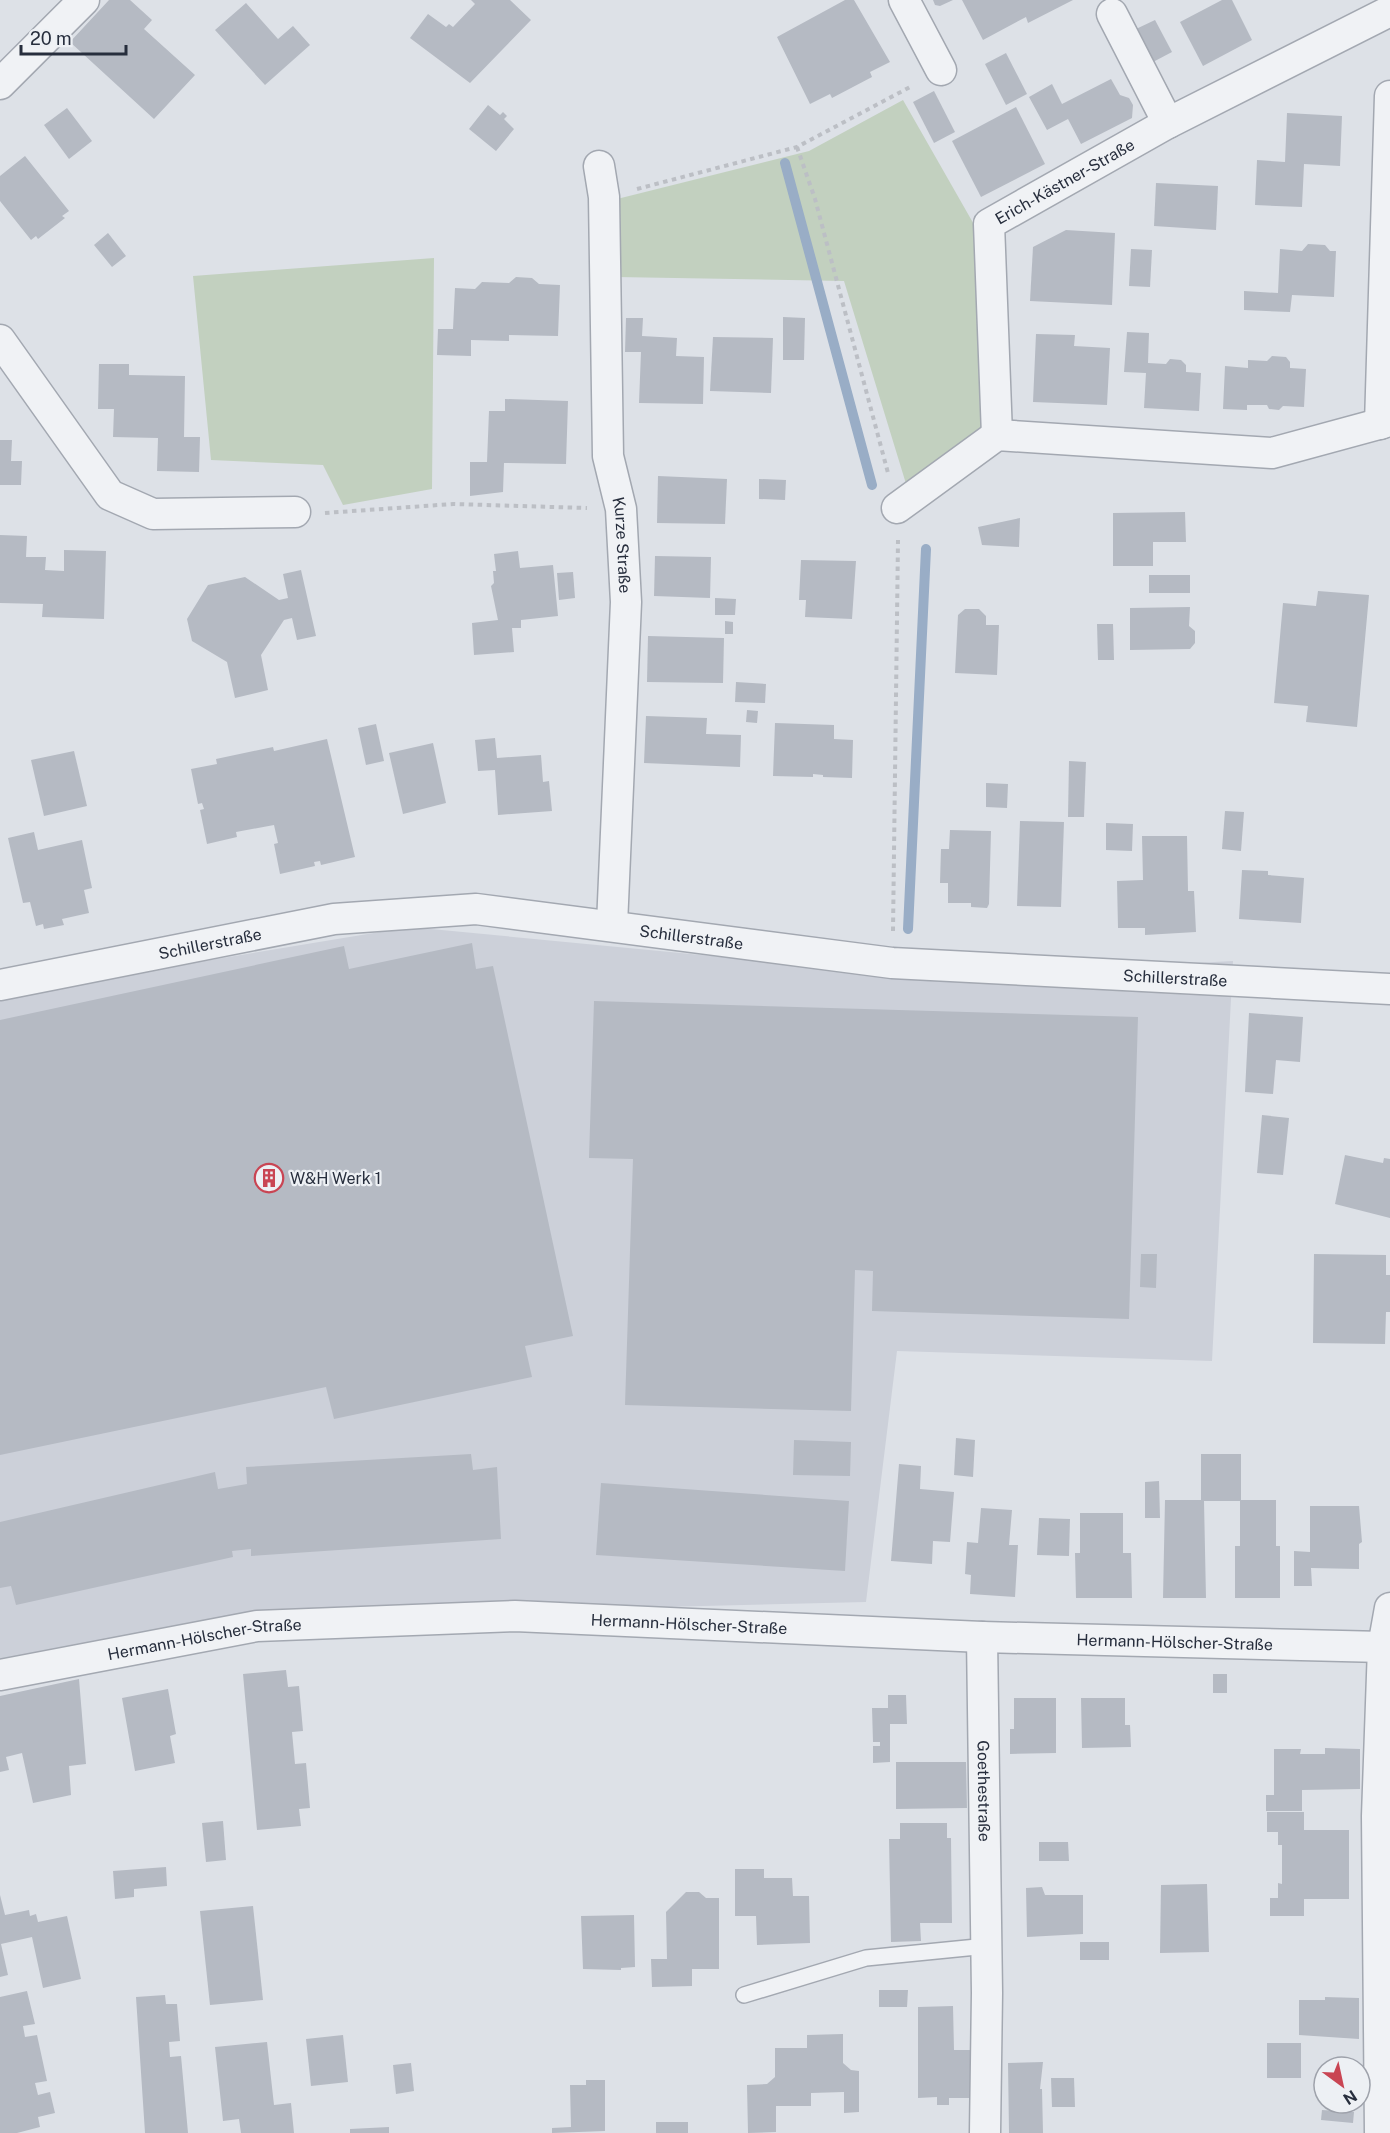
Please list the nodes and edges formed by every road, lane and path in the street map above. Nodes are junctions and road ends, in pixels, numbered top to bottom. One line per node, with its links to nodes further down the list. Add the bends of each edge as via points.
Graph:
1 (84, 0): 8 (street)
2 (904, 0): 7 (street)
3 (1386, 0): 4 (street)
4 (1390, 6)
5 (1390, 11): 10 (street, Erich-Kästner-Straße)
6 (1112, 14): 10 (street)
7 (941, 70): 11 (path)
8 (0, 84)
9 (1390, 96): 15 (street)
10 (1168, 123): 16 (street, Erich-Kästner-Straße, via 989,224)
11 (797, 147): 13 (path); 17 (path, via 828,244)
12 (599, 166): 13 (street, Kurze Straße)
13 (604, 197): 18 (street, Kurze Straße, via 608,456)
14 (0, 340): 19 (street, via 110,495 153,514)
15 (1385, 422): 16 (street, via 1272,453)
16 (997, 435): 17 (street)
17 (897, 508): 21 (path, via 900,574)
18 (621, 509): 19 (path, via 453,504 343,514); 20 (street, Kurze Straße, via 626,602)
19 (295, 512)
20 (612, 925): 21 (street, Schillerstraße); 22 (street, Schillerstraße, via 476,909 345,918)
21 (892, 963): 23 (street, Schillerstraße)
22 (0, 985)
23 (1390, 989)
24 (1390, 1608): 26 (street)
25 (982, 1636): 26 (street, Hermann-Hölscher-Straße); 27 (street, Hermann-Hölscher-Straße, via 516,1616 456,1623 257,1626); 29 (street, Goethestraße)
26 (1383, 1647): 28 (street)
27 (0, 1675)
28 (1384, 1816): 31 (street)
29 (987, 1946): 30 (lane, via 866,1958); 32 (street, Goethestraße)
30 (744, 1995)
31 (1383, 2122)
32 (985, 2133)

